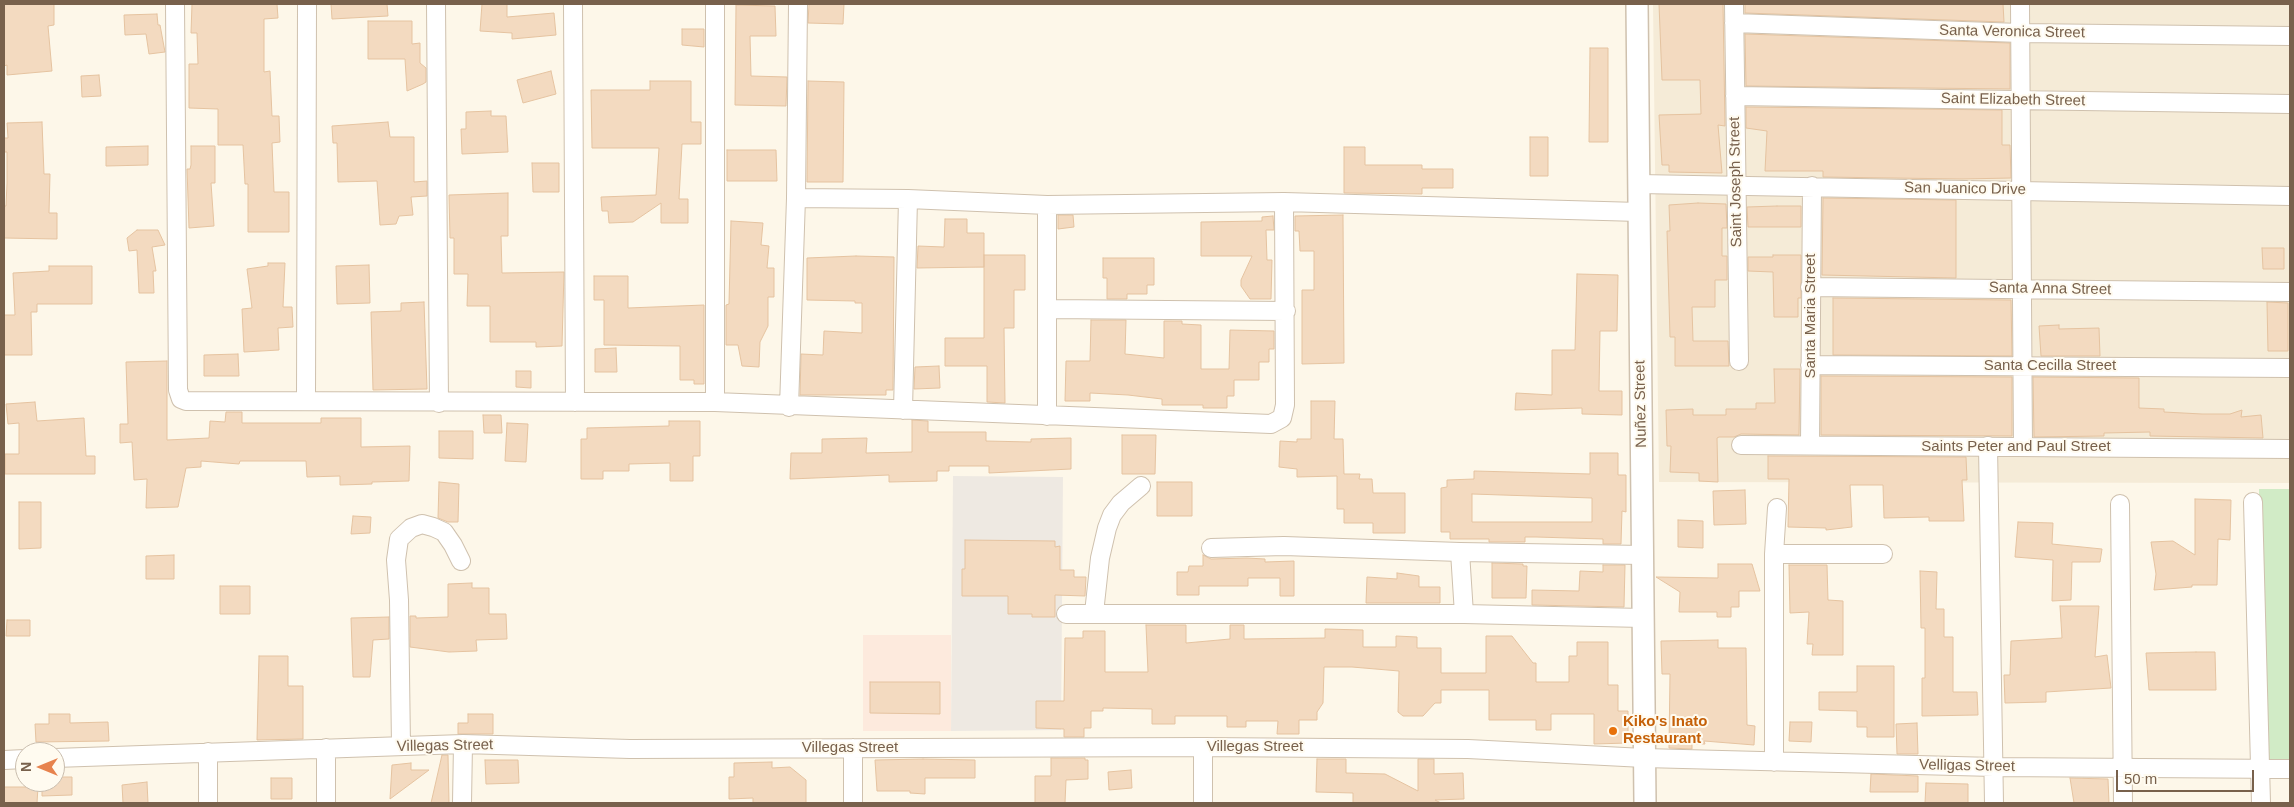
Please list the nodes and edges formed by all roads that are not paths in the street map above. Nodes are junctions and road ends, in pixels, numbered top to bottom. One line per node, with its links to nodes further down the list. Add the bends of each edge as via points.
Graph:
1 (175, 4): 35 (street, via 178,390 181,399 191,402)
2 (307, 4): 35 (street)
3 (436, 4): 38 (street)
4 (573, 4): 36 (street)
5 (715, 4): 37 (street)
6 (798, 4): 21 (street)
7 (1637, 4): 16 (street, Nuñez Street)
8 (1734, 4): 10 (street, Saint Joseph Street)
9 (2020, 4): 11 (street)
10 (1734, 23): 11 (street, Santa Veronica Street); 13 (street, Saint Joseph Street)
11 (2020, 33): 12 (street, Santa Veronica Street); 14 (street)
12 (2290, 36)
13 (1735, 96): 14 (street, Saint Elizabeth Street); 17 (street, Saint Joseph Street)
14 (2021, 100): 15 (street, Saint Elizabeth Street); 19 (street)
15 (2290, 104)
16 (1639, 184): 17 (street, San Juanico Drive); 25 (street, Nuñez Street)
17 (1736, 185): 18 (street, San Juanico Drive); 31 (street, Saint Joseph Street)
18 (1812, 186): 19 (street, San Juanico Drive); 26 (street, Santa Maria Street)
19 (2021, 191): 20 (street, San Juanico Drive); 27 (street)
20 (2290, 196)
21 (796, 198): 22 (street); 39 (street)
22 (908, 199): 24 (street); 40 (street)
23 (1284, 202): 24 (street); 25 (street); 30 (street)
24 (1047, 205): 29 (street)
25 (1639, 212): 55 (street, Nuñez Street)
26 (1810, 287): 27 (street, Santa Anna Street); 32 (street, Santa Maria Street)
27 (2022, 289): 28 (street, Santa Anna Street); 33 (street)
28 (2290, 292)
29 (1048, 309): 30 (street); 41 (street)
30 (1286, 311): 41 (street, via 1285,413 1278,422)
31 (1739, 361)
32 (1810, 365): 33 (street, Santa Cecilla Street); 43 (street, Santa Maria Street)
33 (2022, 366): 34 (street, Santa Cecilla Street); 45 (street)
34 (2290, 368)
35 (306, 400): 38 (street)
36 (575, 402): 37 (street); 38 (street)
37 (715, 402): 39 (street)
38 (439, 403)
39 (789, 407): 40 (street)
40 (903, 410): 41 (street)
41 (1047, 416)
42 (1741, 445): 43 (street, Saints Peter and Paul Street)
43 (1810, 445): 44 (street, Saints Peter and Paul Street)
44 (1988, 446): 45 (street, Saints Peter and Paul Street); 70 (street)
45 (2023, 447): 46 (street, Saints Peter and Paul Street)
46 (2290, 449)
47 (1141, 486): 57 (street, via 1121,503 1107,528)
48 (2253, 502): 72 (street)
49 (2120, 504): 71 (street)
50 (1777, 508): 53 (street)
51 (1211, 548): 52 (street, via 1284,546)
52 (1460, 552): 55 (street); 59 (street)
53 (1774, 554): 54 (street); 69 (street)
54 (1883, 554)
55 (1642, 555): 60 (street, Nuñez Street)
56 (461, 561): 62 (street, via 444,532 433,527 422,524 399,539 396,560)
57 (1094, 613): 58 (street); 59 (street)
58 (1066, 614)
59 (1464, 614): 60 (street)
60 (1643, 618): 68 (street, Nuñez Street)
61 (463, 744): 62 (street, Villegas Street); 65 (street, Villegas Street, via 630,749); 76 (street)
62 (401, 746): 64 (street, Villegas Street)
63 (1203, 747): 65 (street, Villegas Street); 68 (street, Villegas Street, via 1468,750); 78 (street)
64 (326, 748): 66 (street, Villegas Street); 75 (street)
65 (853, 748): 77 (street)
66 (208, 752): 67 (street, Villegas Street); 74 (street)
67 (65, 758)
68 (1644, 758): 69 (street, Velligas Street); 79 (street, Nuñez Street)
69 (1774, 762): 70 (street, Velligas Street)
70 (1994, 767): 71 (street, Velligas Street); 80 (street)
71 (2123, 769): 72 (street, Velligas Street); 81 (street)
72 (2261, 769): 73 (street, Velligas Street); 82 (street)
73 (2290, 769)
74 (208, 803)
75 (326, 803)
76 (462, 803)
77 (853, 803)
78 (1202, 803)
79 (1645, 803)
80 (1994, 803)
81 (2123, 803)
82 (2261, 803)

